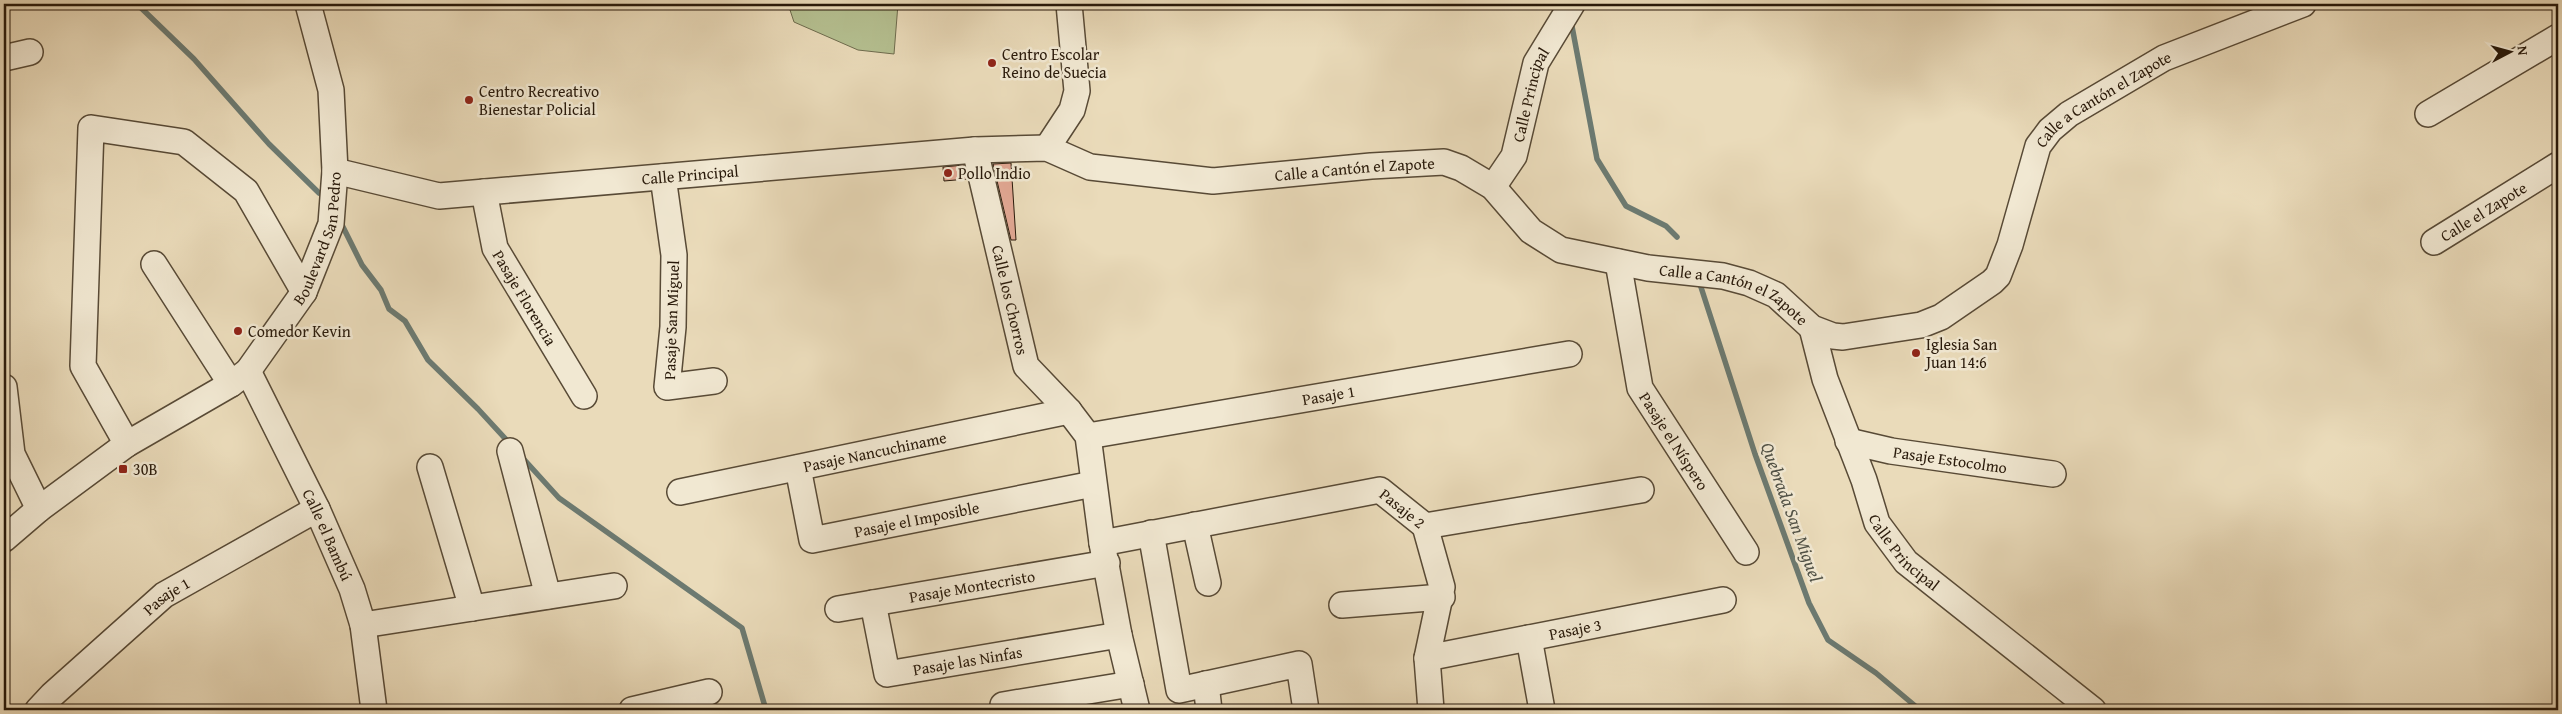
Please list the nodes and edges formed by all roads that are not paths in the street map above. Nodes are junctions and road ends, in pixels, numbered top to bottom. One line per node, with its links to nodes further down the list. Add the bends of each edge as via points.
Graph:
1 (308, 4): 12 (street, Boulevard San Pedro, via 330,90)
2 (1069, 4): 9 (street, via 1077,91 1072,110)
3 (1572, 4): 14 (street, Calle Principal, via 1536,63 1514,156)
4 (2303, 4): 20 (street, Calle a Cantón el Zapote, via 2164,58 2069,114 2050,130 2038,146 2010,245 1998,276 1988,287 1921,325 1843,337)
5 (2558, 37): 8 (street)
6 (30, 52): 7 (street)
7 (4, 58)
8 (2428, 114)
9 (1047, 148): 10 (street, Calle Principal); 14 (street, Calle a Cantón el Zapote, via 1090,167 1213,181 1444,162)
10 (975, 150): 13 (street, Calle Principal); 26 (street, Calle los Chorros, via 1026,366)
11 (2558, 165): 16 (street, Calle el Zapote)
12 (335, 171): 15 (street, Calle Principal, via 439,196); 19 (street, Boulevard San Pedro, via 331,224)
13 (663, 177): 15 (street, Calle Principal); 23 (street, Pasaje San Miguel, via 674,255 668,387)
14 (1493, 187): 17 (street, Calle a Cantón el Zapote, via 1531,232 1543,241 1562,250)
15 (484, 192): 25 (street, Pasaje Florencia, via 495,248)
16 (2434, 242)
17 (1618, 262): 20 (street, Calle a Cantón el Zapote, via 1722,276 1749,283 1776,295); 43 (street, Pasaje el Níspero, via 1640,388)
18 (154, 264): 22 (street, Calle el Bambú)
19 (304, 292): 22 (street, Boulevard San Pedro); 29 (street, via 246,191 184,142 91,128 83,366)
20 (1812, 328): 28 (street, Calle Principal, via 1825,378)
21 (1569, 354): 27 (street, Pasaje 1)
22 (239, 378): 29 (street, Boulevard San Pedro); 38 (street, Calle el Bambú)
23 (714, 381)
24 (4, 387): 37 (street, via 12,454)
25 (584, 396)
26 (1068, 411): 27 (street, Calle los Chorros); 32 (street, Pasaje Nancuchiname)
27 (1088, 436): 34 (street)
28 (1848, 441): 33 (street, Pasaje Estocolmo, via 1891,451); 70 (street, Calle Principal, via 1877,523 1906,562)
29 (127, 444): 37 (street, Boulevard San Pedro)
30 (510, 451): 47 (street)
31 (430, 467): 52 (street)
32 (798, 468): 34 (street, Pasaje el Imposible, via 812,540); 36 (street, Pasaje Nancuchiname)
33 (2053, 474)
34 (1093, 484): 44 (street)
35 (1641, 490): 40 (street, Pasaje 2)
36 (680, 492)
37 (39, 509): 42 (street, Boulevard San Pedro)
38 (317, 509): 54 (street, Calle el Bambú, via 352,589); 61 (street, Pasaje 1, via 164,595)
39 (1194, 525): 40 (street, Pasaje 2, via 1380,490); 41 (street, Pasaje 2); 45 (street)
40 (1424, 526): 48 (street)
41 (1151, 533): 44 (street, Pasaje 2); 59 (street, via 1179,690)
42 (4, 539)
43 (1746, 552)
44 (1104, 553): 50 (street, Pasaje Montecristo); 55 (street)
45 (1208, 583)
46 (614, 586): 47 (street)
47 (548, 596): 52 (street)
48 (1442, 597): 51 (street); 57 (street)
49 (1723, 600): 56 (street, Pasaje 3)
50 (873, 603): 53 (street, Pasaje Montecristo); 55 (street, Pasaje las Ninfas, via 887,674)
51 (1342, 605)
52 (472, 608): 54 (street)
53 (838, 609)
54 (363, 625): 62 (street, Calle el Bambú)
55 (1119, 635): 58 (street)
56 (1530, 638): 57 (street, Pasaje 3); 69 (street)
57 (1427, 658): 68 (street)
58 (1130, 684): 64 (street, via 1003,705); 65 (street)
59 (1206, 684): 66 (street); 67 (street, via 1299,664)
60 (709, 692): 63 (street)
61 (38, 710)
62 (374, 710)
63 (632, 710)
64 (1005, 710)
65 (1136, 710)
66 (1209, 710)
67 (1306, 710)
68 (1431, 710)
69 (1542, 710)
70 (2093, 710)

